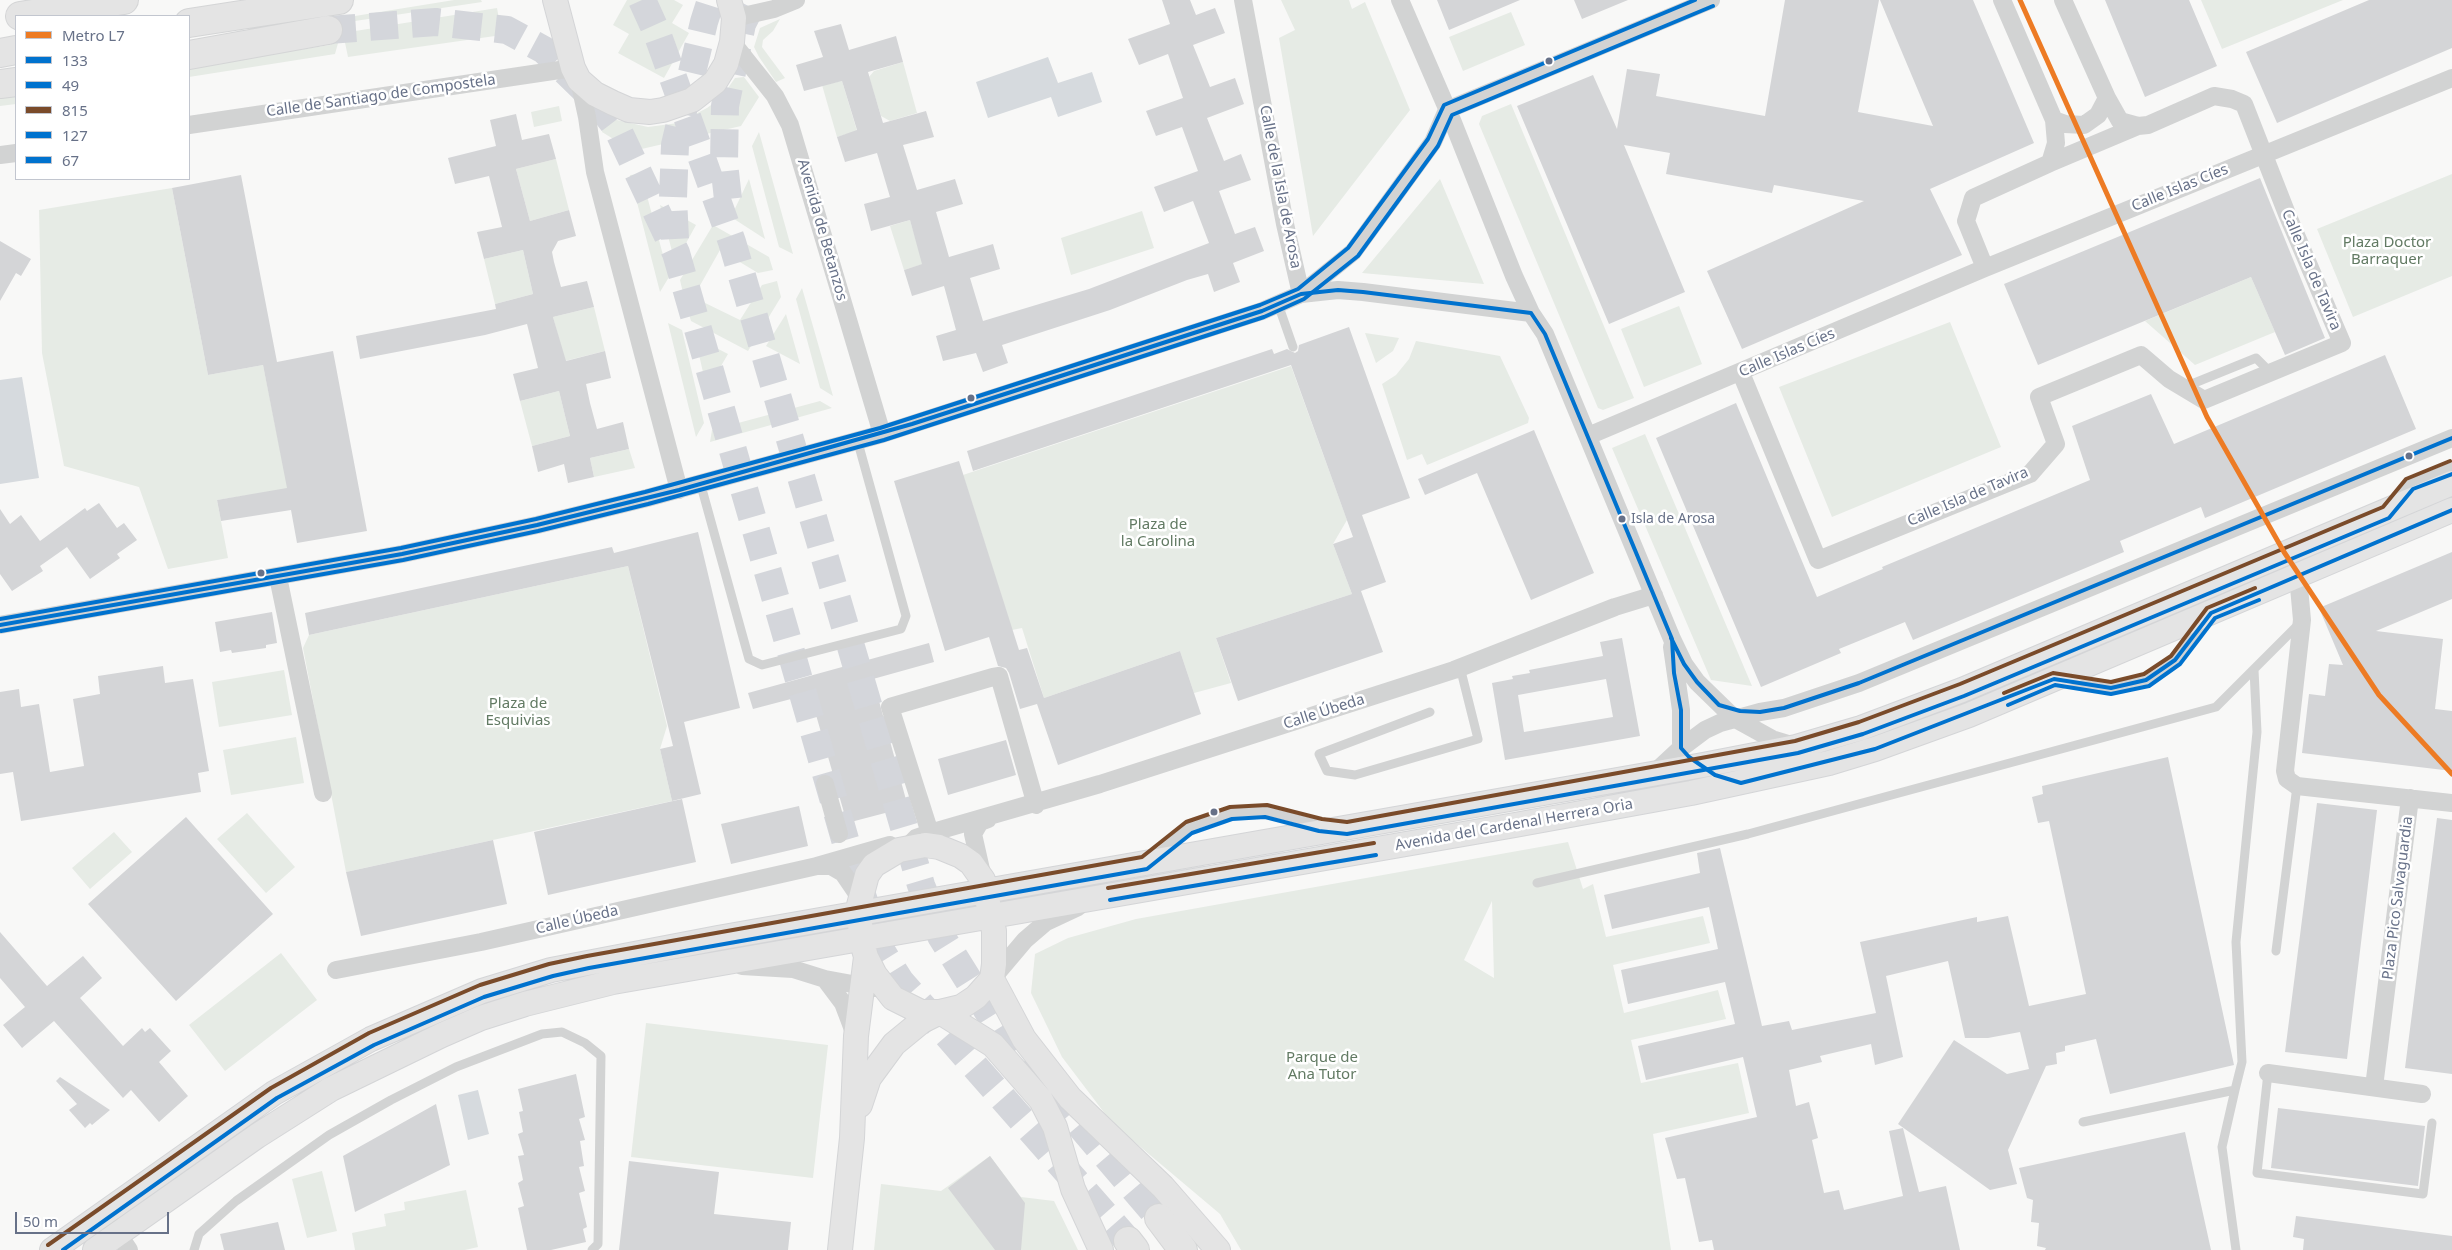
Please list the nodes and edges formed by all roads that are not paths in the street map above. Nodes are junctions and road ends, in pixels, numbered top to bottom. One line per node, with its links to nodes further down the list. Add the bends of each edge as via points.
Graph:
1 (124, 0): 11 (highway)
2 (339, 0): 14 (highway)
3 (555, 0): 20 (main road)
4 (796, 0): 10 (street, via 774,10)
5 (1243, 0): 34 (street, Calle de la Isla de Arosa)
6 (1400, 0): 25 (street)
7 (1711, 0): 25 (street)
8 (2002, 0): 26 (street)
9 (2063, 0): 24 (street)
10 (732, 9): 16 (main road)
11 (26, 15)
12 (15, 17): 13 (highway)
13 (0, 19)
14 (190, 24)
15 (328, 30): 19 (highway)
16 (732, 42): 20 (main road, via 726,64 715,82 692,100 663,110 629,110 595,94); 39 (street, Avenida de Betanzos, via 775,96 790,125)
17 (15, 50): 18 (highway)
18 (0, 53)
19 (190, 55)
20 (576, 74): 27 (street, Calle de Santiago de Compostela); 46 (street, via 588,117 594,172)
21 (2452, 78): 30 (street, Calle Islas Cíes)
22 (15, 82): 23 (highway)
23 (0, 84)
24 (2107, 98): 26 (street, via 2098,115 2084,125); 28 (street, via 2120,121)
25 (1447, 110): 34 (street, via 1433,142 1353,252); 36 (street)
26 (2054, 120): 32 (street, via 2056,142)
27 (190, 125)
28 (2138, 126): 30 (street, via 2148,125 2214,96 2232,99 2244,104); 32 (street)
29 (15, 153): 31 (street)
30 (2264, 154): 33 (street, Calle Islas Cíes); 38 (street, Calle Isla de Tavira, via 2342,343 2204,400 2182,388 2141,355 2039,397 2056,444 2030,474 1818,560)
31 (0, 155)
32 (2050, 163): 33 (street, via 1972,198 1966,221)
33 (1985, 268): 38 (street, Calle Islas Cíes)
34 (1301, 294): 35 (street); 36 (street, via 1338,290 1363,292)
35 (1278, 304): 37 (lane); 39 (street)
36 (1531, 313): 40 (street, via 1544,334)
37 (1293, 347)
38 (1741, 372): 40 (street, Calle Islas Cíes)
39 (882, 434): 42 (street)
40 (1588, 436): 51 (street)
41 (2452, 438): 61 (street, via 1859,682 1793,705)
42 (857, 440): 44 (street); 44 (lane, via 906,616 901,628 762,666 749,659)
43 (2452, 467): 48 (lane, via 2409,484)
44 (700, 482): 46 (street)
45 (2452, 483): 48 (main road, Avenida del Cardenal Herrera Oria)
46 (679, 490): 50 (street, via 528,527)
47 (2452, 510): 49 (main road, Avenida del Cardenal Herrera Oria)
48 (2387, 512): 63 (main road, Avenida del Cardenal Herrera Oria, via 1962,690 1861,728)
49 (2298, 576): 52 (main road, Avenida del Cardenal Herrera Oria); 53 (street)
50 (278, 577): 54 (street); 70 (street)
51 (1654, 595): 55 (street); 56 (street, Calle Úbeda)
52 (2211, 613): 58 (main road, Avenida del Cardenal Herrera Oria); 58 (lane, via 2175,660 2146,680 2111,688)
53 (2302, 620): 57 (lane); 69 (street, via 2284,771 2287,779)
54 (0, 625)
55 (1672, 640): 59 (street, via 1697,682); 64 (street, via 1681,710)
56 (1460, 667): 60 (lane, via 1478,739 1355,775 1327,770 1319,754); 72 (street, Calle Úbeda)
57 (2254, 670): 81 (lane, via 2216,707 1748,834); 97 (lane, via 2257,732 2236,942 2242,1062)
58 (2054, 679): 67 (main road, Avenida del Cardenal Herrera Oria, via 1876,750)
59 (1718, 705): 61 (street); 62 (street)
60 (1430, 712)
61 (1760, 712): 62 (street)
62 (1734, 718): 63 (street, via 1772,739); 64 (street, via 1705,730)
63 (1796, 747): 65 (main road, Avenida del Cardenal Herrera Oria)
64 (1681, 748): 65 (street); 66 (street)
65 (1703, 765): 66 (main road, Avenida del Cardenal Herrera Oria); 67 (street, via 1715,775)
66 (1653, 774): 75 (main road, Avenida del Cardenal Herrera Oria)
67 (1741, 783): 83 (main road, Avenida del Cardenal Herrera Oria)
68 (825, 784): 77 (street)
69 (2297, 786): 71 (street, Plaza Pico Salvaguardia); 87 (lane)
70 (323, 792)
71 (2410, 798): 73 (street); 96 (street, Plaza Pico Salvaguardia)
72 (1036, 804): 74 (street, Calle Úbeda); 76 (street, via 998,676 994,677 890,708)
73 (2452, 804)
74 (990, 817): 76 (street, Calle Úbeda); 82 (street, Calle Úbeda, via 980,822 973,834)
75 (1347, 828): 79 (main road, Avenida del Cardenal Herrera Oria); 79 (lane, Avenida del Cardenal Herrera Oria, via 1266,811 1231,813 1189,828)
76 (930, 833): 78 (street, Calle Úbeda, via 916,838)
77 (839, 834)
78 (903, 849): 80 (street, Calle Úbeda, via 890,845); 82 (main road, via 939,846 971,863); 84 (main road, via 874,866 867,875)
79 (1145, 863): 82 (main road, Avenida del Cardenal Herrera Oria)
80 (817, 866): 84 (street, Calle Úbeda, via 831,866 843,873); 89 (street, Calle Úbeda, via 481,942)
81 (1537, 883)
82 (985, 886): 84 (main road, Avenida del Cardenal Herrera Oria); 85 (main road)
83 (1108, 894): 85 (main road, Avenida del Cardenal Herrera Oria); 91 (street, Avenida del Cardenal Herrera Oria, via 1046,922 1025,940)
84 (859, 906): 86 (main road); 102 (main road, Avenida del Cardenal Herrera Oria, via 551,970 482,990 403,1024 310,1072 239,1116)
85 (991, 915): 86 (main road, Avenida del Cardenal Herrera Oria); 91 (main road, via 995,948)
86 (863, 948): 88 (main road, Avenida del Cardenal Herrera Oria); 92 (main road)
87 (2276, 951)
88 (689, 969): 90 (street, Avenida del Cardenal Herrera Oria, via 746,966 793,969); 104 (main road, Avenida del Cardenal Herrera Oria, via 613,982 525,1004 442,1034 379,1064 294,1111)
89 (336, 970)
90 (825, 978): 92 (street, Avenida del Cardenal Herrera Oria); 94 (street, via 844,1003)
91 (992, 979): 93 (main road, Avenida del Cardenal Herrera Oria, via 976,998 961,1007); 112 (main road, via 1024,1039 1070,1098 1163,1187)
92 (873, 988): 93 (main road, Avenida del Cardenal Herrera Oria, via 921,1012); 94 (main road)
93 (940, 1012): 101 (main road, via 909,1031 879,1061 861,1100); 110 (main road, via 993,1045 1041,1100 1054,1127 1073,1189)
94 (856, 1036): 101 (main road)
95 (2268, 1073): 96 (street); 100 (lane, via 2257,1173 2423,1194)
96 (2374, 1088): 98 (street)
97 (2235, 1090): 99 (lane); 113 (lane, via 2222,1147)
98 (2422, 1094)
99 (2083, 1122)
100 (2432, 1123)
101 (852, 1138): 109 (main road)
102 (104, 1213): 104 (street); 105 (main road, Avenida del Cardenal Herrera Oria)
103 (1159, 1218): 111 (highway)
104 (124, 1242): 106 (main road, Avenida del Cardenal Herrera Oria)
105 (52, 1250)
106 (95, 1250)
107 (194, 1250): 108 (lane, via 199,1234 236,1201 329,1135 456,1067 542,1034 562,1032 585,1043 601,1056 598,1244)
108 (592, 1250)
109 (840, 1250)
110 (1101, 1250)
111 (1183, 1250)
112 (1218, 1250)
113 (2236, 1250)

